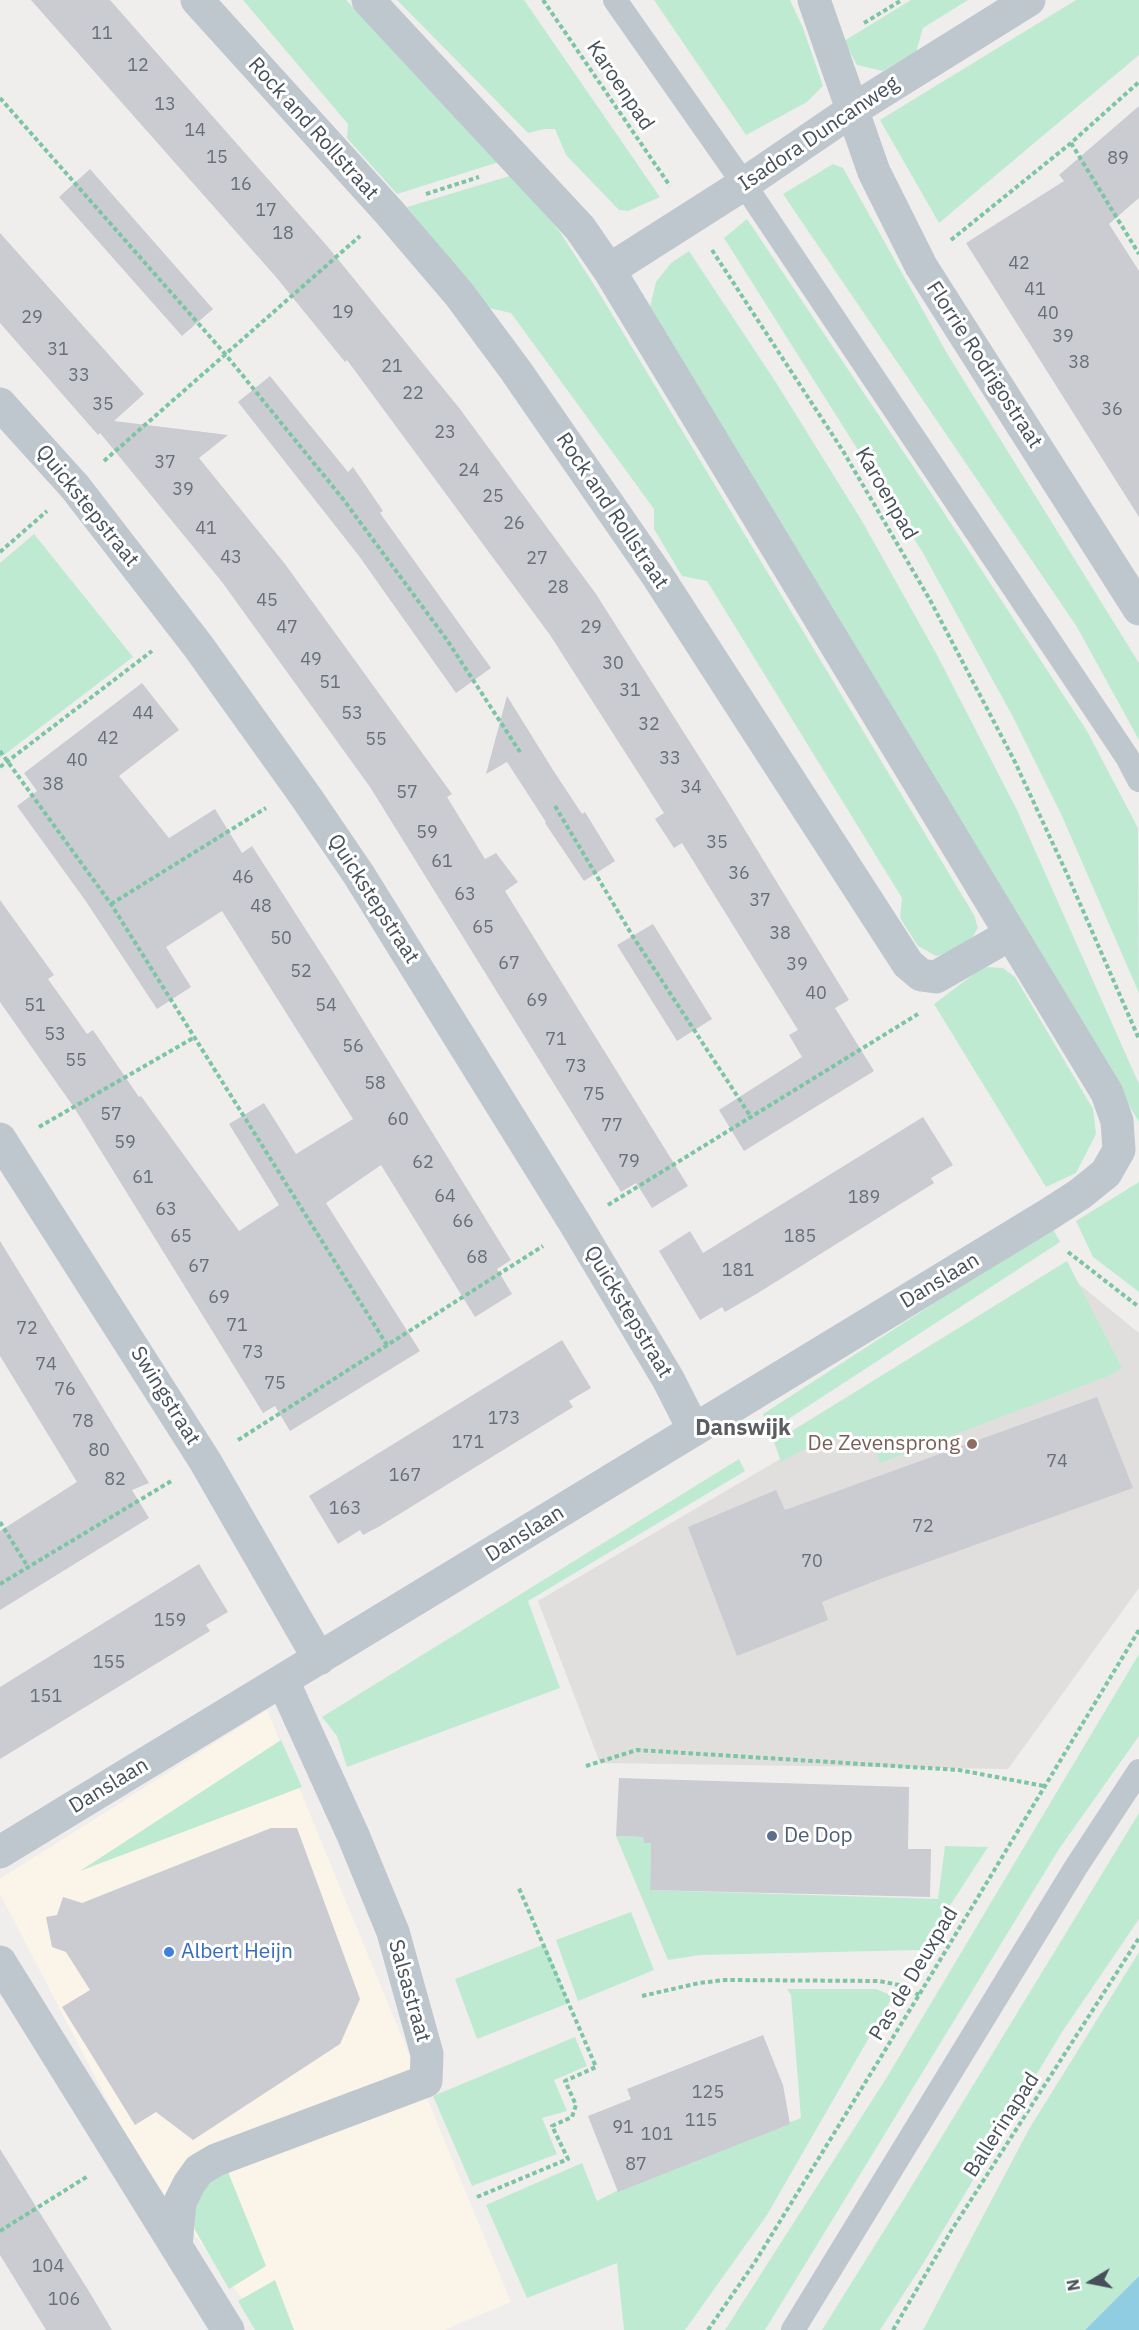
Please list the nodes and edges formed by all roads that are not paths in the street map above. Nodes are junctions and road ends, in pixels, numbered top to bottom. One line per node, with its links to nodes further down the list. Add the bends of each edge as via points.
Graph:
1 (197, 0): 12 (street, Rock and Rollstraat, via 389,212 459,294 516,371 657,575 908,964 921,975 936,977)
2 (368, 0): 8 (street, via 580,228)
3 (615, 0): 7 (lane)
4 (814, 0): 6 (street, Florrie Rodrigostraat)
5 (1029, 0): 6 (street, Isadora Duncanweg)
6 (854, 109): 7 (street, Isadora Duncanweg); 10 (street, Florrie Rodrigostraat, via 874,172 921,266)
7 (744, 184): 8 (street, Isadora Duncanweg); 11 (lane)
8 (609, 270): 12 (street)
9 (0, 404): 14 (street, Quickstepstraat, via 75,487 300,787 359,875 576,1225)
10 (1139, 609)
11 (1139, 780)
12 (1011, 934): 14 (street, Danslaan, via 1107,1093 1117,1121 1119,1150 1106,1173 1049,1214)
13 (2, 1143): 15 (street, Swingstraat, via 205,1461)
14 (694, 1430): 15 (street, Danslaan)
15 (320, 1659): 16 (street, Danslaan)
16 (283, 1681): 18 (street, Danslaan); 20 (street, Salsastraat, via 393,1932 427,2054 426,2080 216,2160)
17 (1139, 1771): 24 (lane, via 1076,1867)
18 (0, 1852)
19 (0, 1962): 21 (street)
20 (199, 2170): 21 (street, Salsastraat); 22 (street, via 180,2202)
21 (144, 2193): 22 (street)
22 (176, 2246): 23 (street)
23 (228, 2330)
24 (793, 2330)

